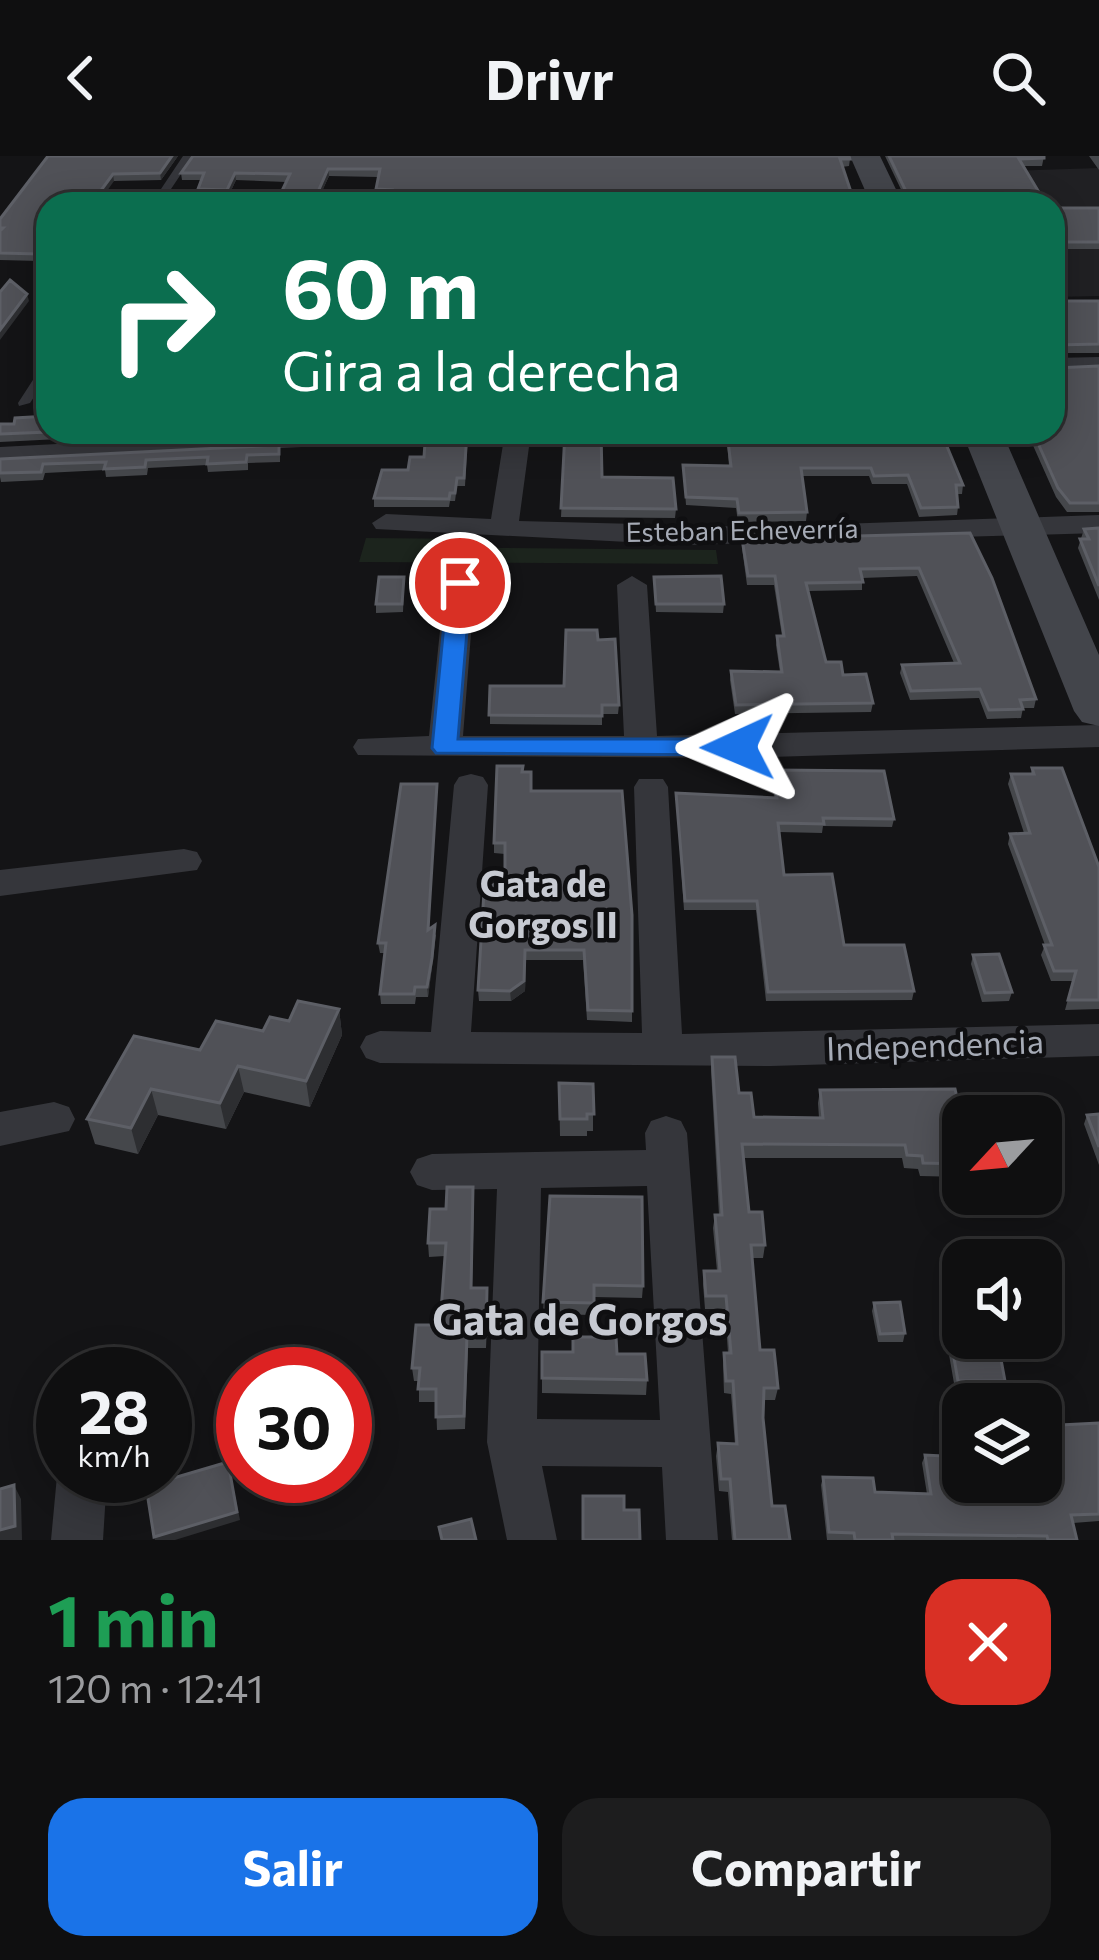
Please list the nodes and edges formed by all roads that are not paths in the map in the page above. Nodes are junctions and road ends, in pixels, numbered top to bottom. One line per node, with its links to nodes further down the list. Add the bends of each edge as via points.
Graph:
1 (188, 156): 3 (lane)
2 (866, 156): 4 (street)
3 (164, 192)
4 (882, 192)
5 (1099, 364): 6 (street)
6 (1065, 365)
7 (36, 384): 8 (lane)
8 (24, 403)
9 (199, 444): 12 (street)
10 (516, 444): 16 (street)
11 (987, 444): 15 (street)
12 (0, 454)
13 (386, 523): 16 (street, Esteban Echeverría)
14 (1099, 524): 15 (street, Esteban Echeverría)
15 (1018, 526): 16 (street, Esteban Echeverría, via 716,533); 19 (street)
16 (504, 527)
17 (460, 583): 22 (street)
18 (632, 585): 23 (street)
19 (1099, 711)
20 (1099, 736): 23 (street)
21 (370, 747): 22 (street)
22 (445, 748): 23 (street)
23 (641, 748)
24 (471, 785): 30 (street)
25 (650, 787): 31 (street)
26 (184, 861): 27 (street)
27 (0, 883)
28 (1099, 1040): 31 (street, Independencia)
29 (380, 1047): 30 (street, Independencia)
30 (450, 1048): 31 (street, Independencia)
31 (663, 1049)
32 (54, 1119): 33 (street)
33 (0, 1129)
34 (519, 1171): 35 (street); 36 (street); 37 (street, via 667,1150)
35 (432, 1172)
36 (512, 1442): 37 (street); 39 (street)
37 (685, 1444): 41 (street)
38 (79, 1503): 40 (street)
39 (532, 1538)
40 (76, 1540)
41 (692, 1540)

